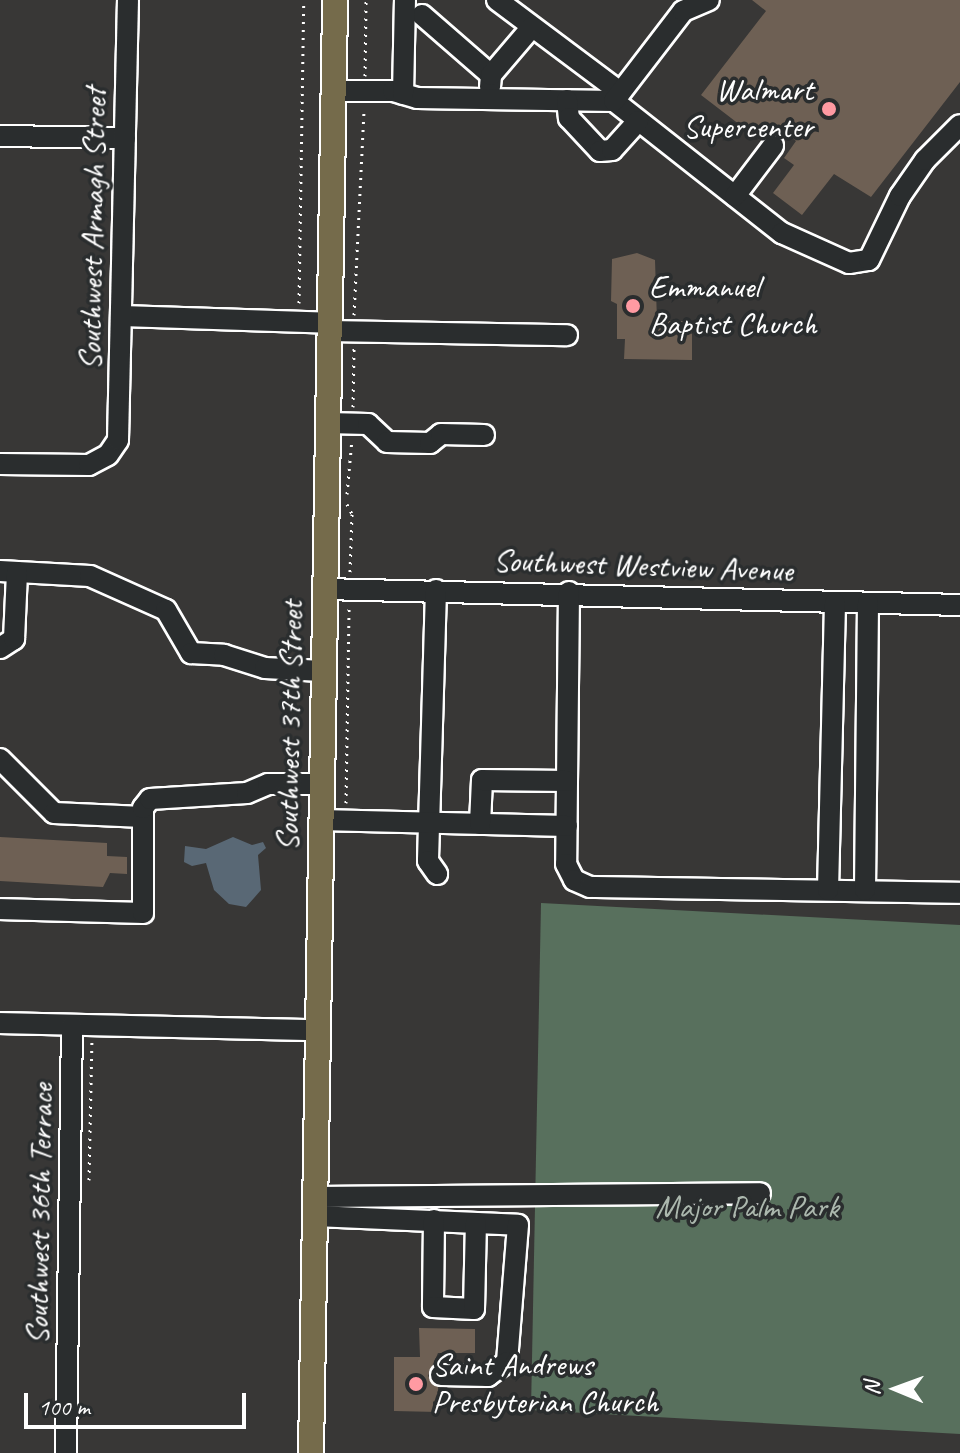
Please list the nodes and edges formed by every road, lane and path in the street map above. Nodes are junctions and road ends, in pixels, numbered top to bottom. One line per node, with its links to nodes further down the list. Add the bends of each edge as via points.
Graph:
1 (128, 0): 20 (street, Southwest Armagh Street)
2 (304, 0): 23 (path)
3 (335, 0): 11 (main road, Southwest 37th Street)
4 (366, 0): 12 (path)
5 (405, 0): 8 (street)
6 (497, 0): 9 (street)
7 (709, 0): 14 (street, via 683,11)
8 (419, 13): 10 (street); 13 (street)
9 (532, 27): 10 (street); 14 (street)
10 (491, 75): 15 (street)
11 (332, 91): 12 (street); 25 (main road, Southwest 37th Street)
12 (365, 91): 13 (street); 26 (path)
13 (403, 94): 15 (street)
14 (617, 96): 16 (street); 17 (street)
15 (489, 99): 16 (street)
16 (567, 100): 17 (street, via 569,118 600,151 612,150)
17 (638, 121): 22 (street)
18 (960, 125): 22 (street, via 925,160 900,196 869,260 849,263 782,233)
19 (0, 136): 20 (street)
20 (125, 138): 24 (street, Southwest Armagh Street)
21 (773, 146): 22 (street)
22 (735, 196)
23 (299, 303)
24 (122, 316): 25 (street); 31 (street, Southwest Armagh Street, via 120,433 108,455 89,465)
25 (329, 327): 26 (street); 28 (main road, Southwest 37th Street)
26 (354, 331): 27 (street); 29 (path)
27 (567, 335)
28 (327, 423): 29 (street); 33 (main road, Southwest 37th Street)
29 (353, 423): 30 (street, via 368,424 387,442 430,443 441,434); 34 (path, via 352,485 344,499 352,514)
30 (484, 435)
31 (0, 464)
32 (8, 572): 40 (street, via 14,639); 41 (street, via 90,576 119,585 166,610 191,653 224,655 265,668)
33 (324, 589): 34 (street, Southwest Westview Avenue); 41 (main road, Southwest 37th Street)
34 (349, 589): 35 (street, Southwest Westview Avenue); 45 (path)
35 (436, 590): 36 (street, Southwest Westview Avenue); 48 (street)
36 (569, 592): 37 (street, Southwest Westview Avenue); 43 (street)
37 (835, 603): 38 (street, Southwest Westview Avenue); 52 (street)
38 (868, 603): 39 (street, Southwest Westview Avenue); 53 (street)
39 (960, 605)
40 (0, 648)
41 (322, 671): 44 (main road, Southwest 37th Street)
42 (0, 759): 46 (street, via 54,813)
43 (567, 781): 49 (street, via 482,780); 50 (street)
44 (321, 784): 46 (street, via 167,795 150,799); 47 (main road, Southwest 37th Street)
45 (346, 803)
46 (143, 817): 55 (street, via 143,913)
47 (320, 820): 48 (street); 58 (main road, Southwest 37th Street)
48 (429, 823): 49 (street); 51 (street, via 428,861)
49 (480, 824): 50 (street)
50 (567, 826): 52 (street, via 566,864 582,885)
51 (437, 874)
52 (828, 890): 53 (street)
53 (865, 890): 54 (street)
54 (960, 893)
55 (0, 909)
56 (0, 1023): 57 (street)
57 (72, 1025): 58 (street); 66 (street, Southwest 36th Terrace)
58 (318, 1030): 62 (main road, Southwest 37th Street)
59 (92, 1041): 60 (path)
60 (89, 1180)
61 (760, 1193): 62 (street)
62 (316, 1206): 63 (street); 67 (main road, Southwest 37th Street)
63 (434, 1220): 64 (street); 64 (street, via 433,1307 474,1309)
64 (476, 1223): 65 (street, via 518,1225 507,1362 488,1376)
65 (441, 1375)
66 (66, 1453)
67 (311, 1453)

